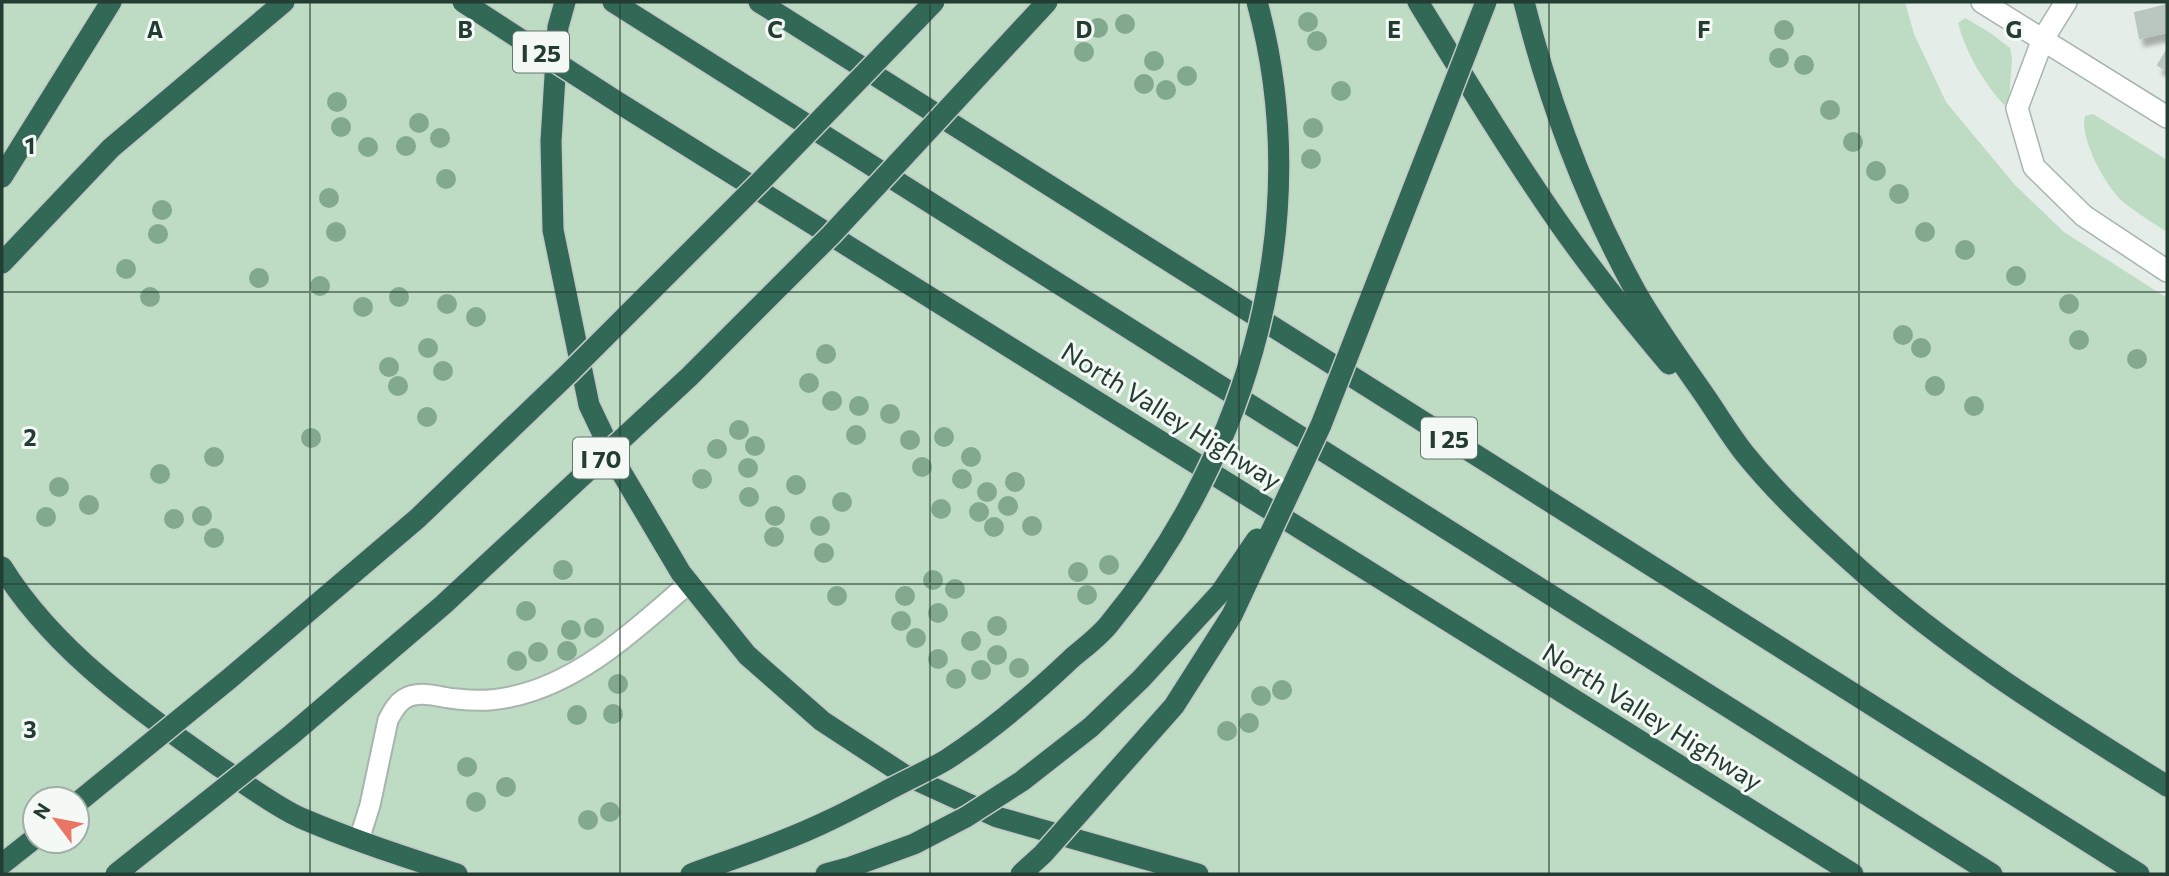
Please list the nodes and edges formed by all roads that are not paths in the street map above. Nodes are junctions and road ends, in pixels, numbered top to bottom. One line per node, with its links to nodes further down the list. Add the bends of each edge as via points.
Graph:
1 (111, 2): 17 (highway)
2 (284, 2): 18 (highway, via 111,148)
3 (463, 2): 35 (highway, North Valley Highway / I 25, bridge)
4 (565, 2): 23 (highway, via 558,27 551,141 553,230 573,331 589,405 620,470)
5 (613, 2): 36 (highway)
6 (759, 2): 37 (highway, I 25)
7 (934, 2): 25 (highway, bridge, via 761,181 418,518)
8 (1047, 2): 29 (highway, I 70, bridge, via 831,235 689,377 443,605 291,735)
9 (1256, 2): 31 (highway, bridge, via 1276,104 1278,203 1269,290 1235,407 1167,547 1109,624 1027,701 944,761 830,820)
10 (1418, 2): 21 (highway, via 1560,225)
11 (1486, 2): 20 (highway, bridge)
12 (1524, 2): 21 (highway, via 1559,118 1621,261 1677,356)
13 (1982, 2): 15 (street)
14 (2066, 2): 15 (street)
15 (2043, 39): 16 (street); 19 (street, via 2017,108 2034,167 2084,216)
16 (2167, 117)
17 (2, 177)
18 (2, 263)
19 (2167, 271)
20 (1321, 425): 32 (highway, bridge, via 1266,526 1221,592 1091,727 1022,781 966,817 914,844); 33 (highway, bridge, via 1232,615 1174,706 1044,854)
21 (1745, 454): 24 (highway, via 1805,519 1904,607 1993,673)
22 (2, 567): 26 (highway, via 63,644 161,726 299,817)
23 (689, 583): 26 (lane, via 610,648 552,683 490,700 430,694 406,698 388,720); 34 (highway, via 747,655 822,721 903,774 997,817)
24 (2167, 786)
25 (91, 792)
26 (359, 841): 30 (highway)
27 (21, 849): 28 (highway)
28 (2, 864)
29 (116, 874)
30 (457, 874)
31 (691, 874)
32 (826, 874)
33 (1021, 874)
34 (1198, 874)
35 (1853, 874)
36 (1992, 874)
37 (2139, 874)

